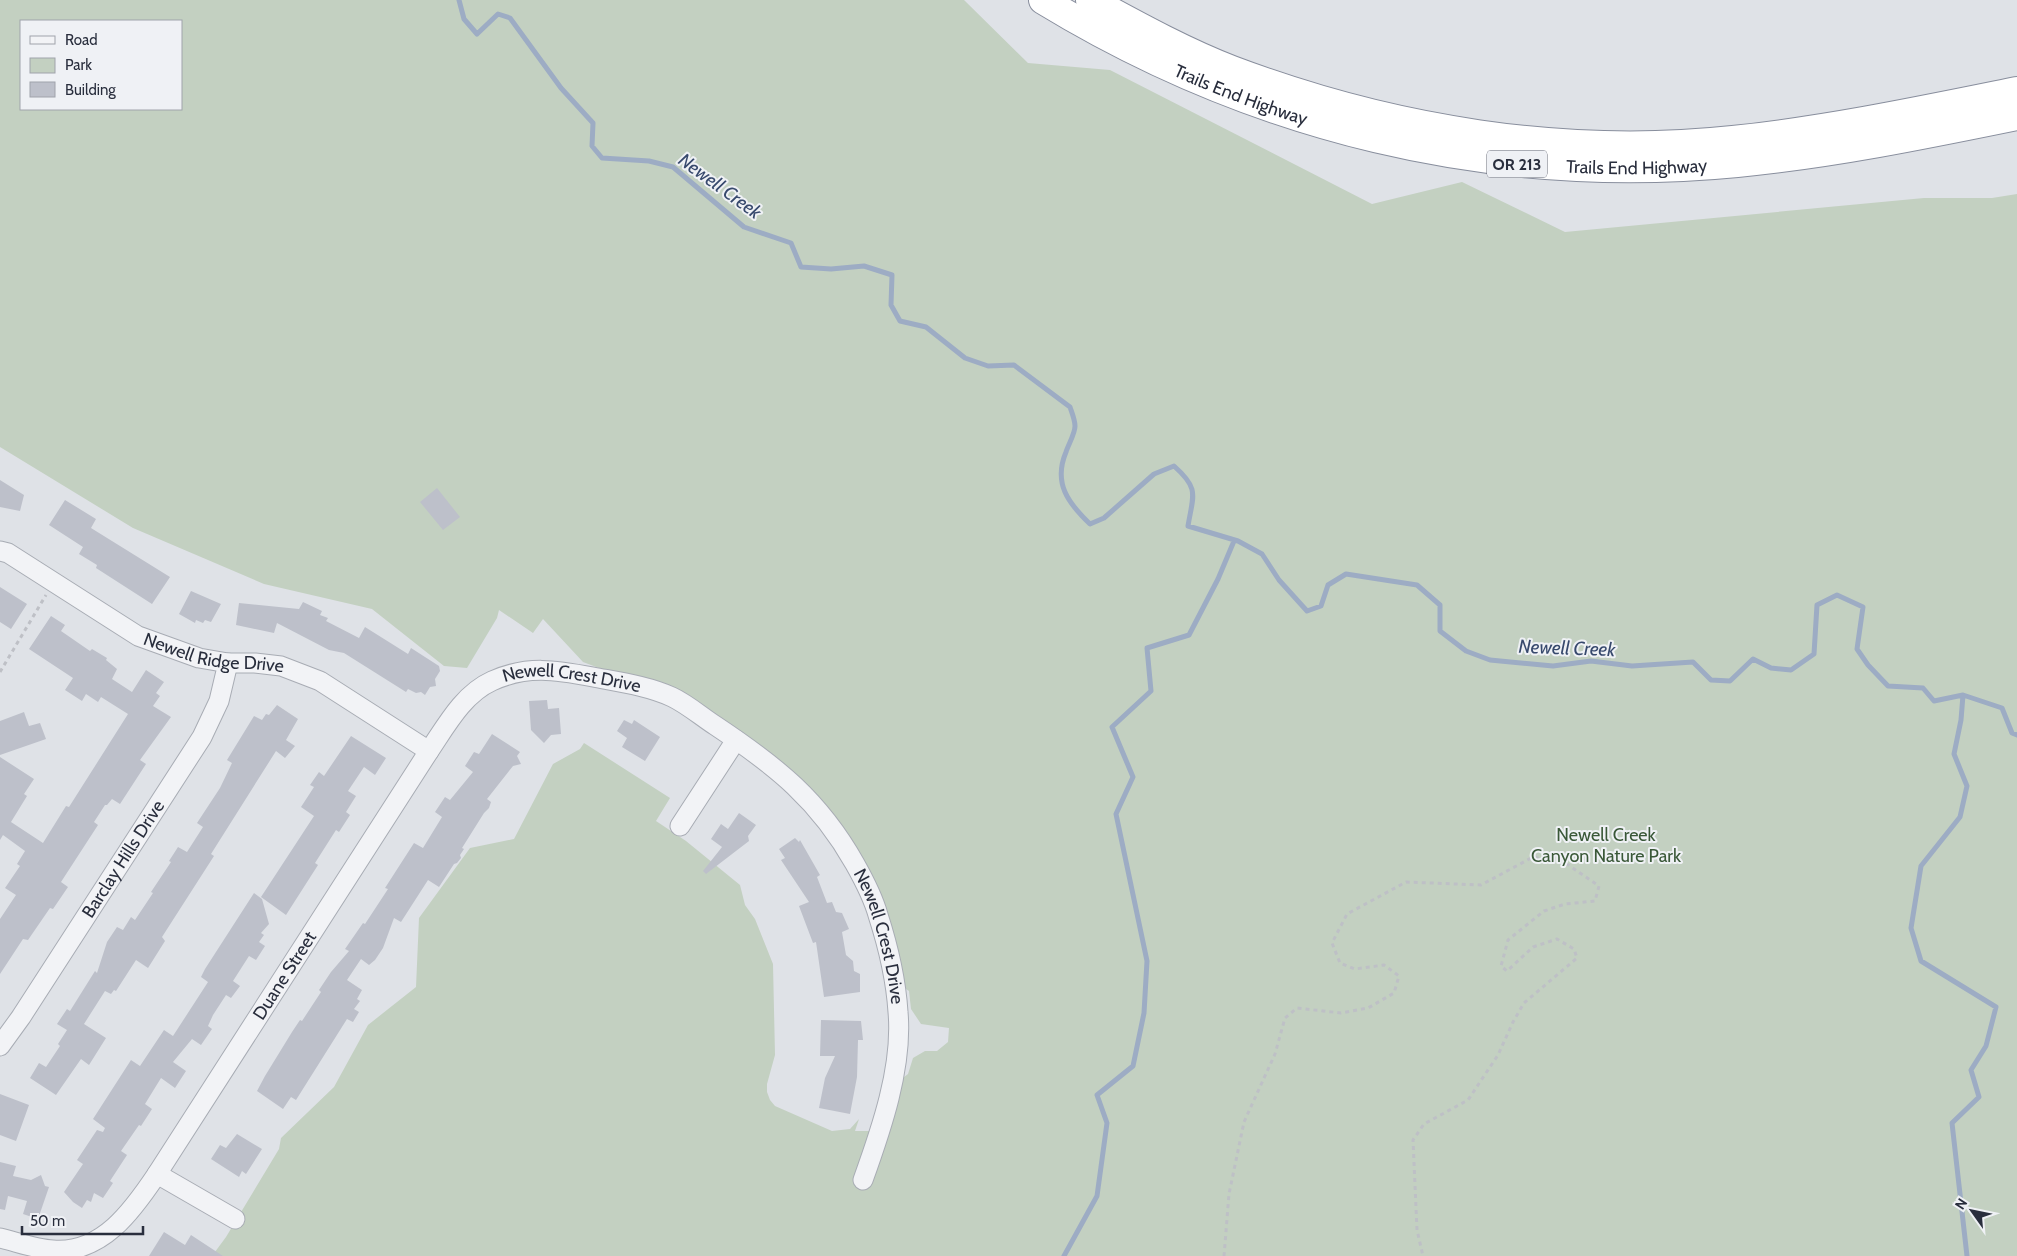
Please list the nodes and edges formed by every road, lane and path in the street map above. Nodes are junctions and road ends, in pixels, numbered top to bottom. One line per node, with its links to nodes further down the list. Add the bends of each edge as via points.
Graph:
1 (1043, 0): 4 (highway, Trails End Highway / OR 213, via 1114,41 1249,102 1356,135 1511,163 1621,169 1736,163 1824,152)
2 (1090, 0): 3 (highway, Trails End Highway / OR 213, via 1194,53 1320,100 1444,129 1538,141 1632,145 1732,140 1843,125)
3 (2017, 91)
4 (2017, 116)
5 (0, 551): 7 (street, Newell Ridge Drive, via 138,636 199,658)
6 (39, 607): 8 (path)
7 (228, 663): 11 (street, Newell Ridge Drive, via 281,666 320,681); 13 (street, Barclay Hills Drive, via 218,701 202,737)
8 (0, 672)
9 (462, 704): 10 (street, Newell Crest Drive, via 490,682 520,671 553,669 673,697); 11 (street, Duane Street)
10 (736, 740): 12 (street); 15 (street, Newell Crest Drive, via 774,766 826,819 866,883 878,914 898,1014 897,1056 881,1130)
11 (429, 751): 14 (street, Duane Street)
12 (680, 826)
13 (0, 1046)
14 (157, 1174): 16 (street); 17 (street, Duane Street, via 129,1213 101,1239 81,1247 54,1250)
15 (863, 1180)
16 (235, 1219)
17 (5, 1245)
18 (1224, 1256): 19 (path, via 1229,1194 1244,1122 1275,1054 1285,1018 1298,1008 1341,1013 1368,1008 1394,992 1399,976 1384,965 1355,970 1340,963 1332,943 1347,914 1406,882 1481,885 1534,857 1567,864 1599,886 1595,901 1565,904 1544,911 1508,940 1501,966 1507,971 1533,947 1558,939 1574,949 1577,958 1524,1003 1498,1055 1468,1100 1424,1124 1413,1140 1417,1230)
19 (1423, 1256)

